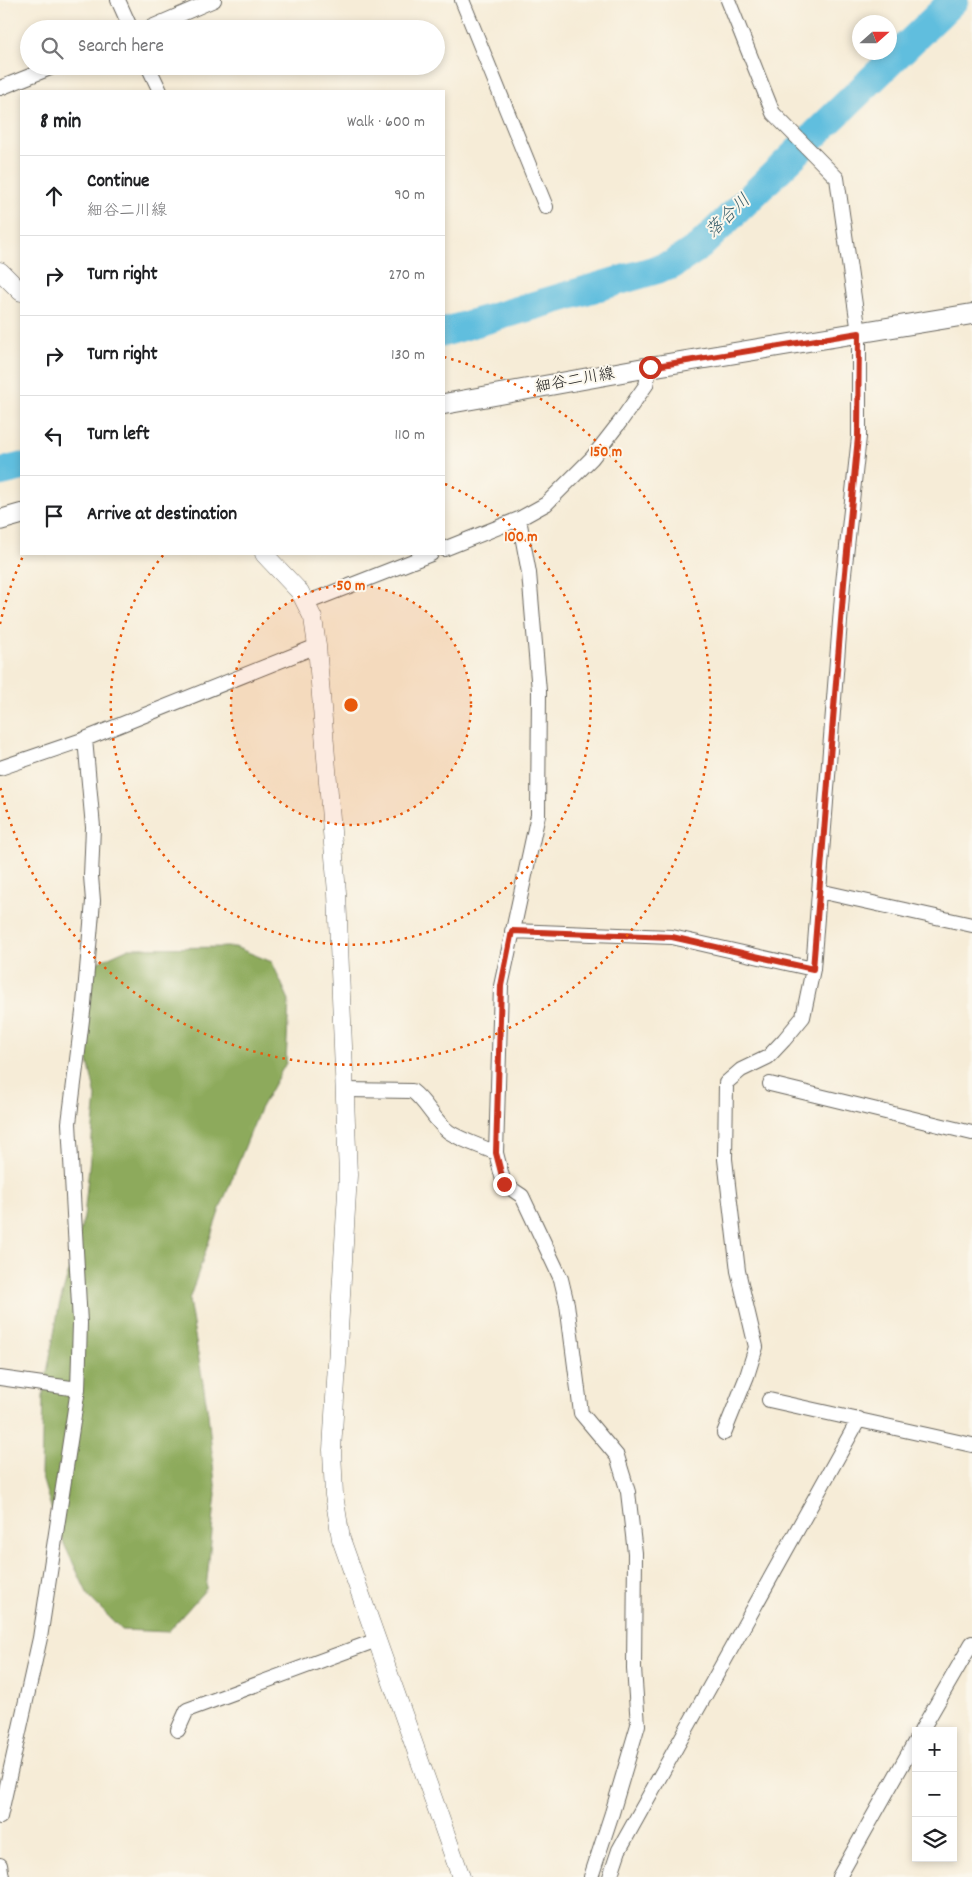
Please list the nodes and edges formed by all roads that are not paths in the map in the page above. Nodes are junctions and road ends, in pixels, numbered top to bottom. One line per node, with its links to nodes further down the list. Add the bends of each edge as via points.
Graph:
1 (118, 0): 5 (street)
2 (214, 0): 6 (street)
3 (462, 0): 11 (street)
4 (728, 0): 15 (street, via 773,113 837,178)
5 (127, 20)
6 (168, 20)
7 (32, 75): 9 (street)
8 (152, 75): 10 (street)
9 (0, 88)
10 (160, 90)
11 (546, 208)
12 (0, 271): 13 (street)
13 (20, 291)
14 (972, 314): 15 (main road, 細谷二川線)
15 (859, 333): 16 (main road, 細谷二川線); 28 (street, via 858,437)
16 (650, 367): 17 (main road, 細谷二川線); 19 (street, via 646,385 592,458 546,504)
17 (445, 404)
18 (20, 514): 20 (main road)
19 (519, 519): 21 (street); 30 (street, via 529,573 539,691 538,815)
20 (0, 520)
21 (445, 549)
22 (265, 555): 24 (street, via 300,592)
23 (428, 555): 24 (street)
24 (306, 603): 25 (street, via 313,618)
25 (317, 646): 26 (street); 33 (street, via 337,893)
26 (85, 739): 27 (street); 37 (street, via 93,827 93,901 69,1123 80,1323)
27 (0, 768)
28 (819, 890): 29 (street); 31 (street)
29 (972, 925)
30 (512, 931): 31 (street, via 672,937); 35 (street, via 501,986)
31 (813, 969): 40 (street, via 803,1017 768,1057 740,1070 726,1084 725,1159 738,1270 756,1347)
32 (770, 1084): 34 (street)
33 (344, 1090): 35 (street, via 412,1091 421,1097 450,1132); 42 (street, via 348,1175 332,1450 334,1495 341,1539)
34 (972, 1133)
35 (496, 1153): 52 (street, via 504,1184 522,1196 560,1279 567,1304 581,1413 617,1456 628,1492 635,1553 634,1668 638,1725)
36 (0, 1378): 37 (street)
37 (78, 1389): 47 (street, via 40,1638)
38 (769, 1400): 39 (street)
39 (859, 1419): 41 (street); 53 (street, via 619,1850)
40 (724, 1433)
41 (972, 1445)
42 (377, 1640): 45 (street, via 187,1710); 51 (street)
43 (972, 1643): 44 (street)
44 (923, 1727)
45 (178, 1730)
46 (912, 1747): 54 (street)
47 (4, 1772): 48 (street)
48 (0, 1817)
49 (0, 1865): 50 (street)
50 (2, 1877)
51 (461, 1877)
52 (591, 1877)
53 (610, 1877)
54 (839, 1877)

